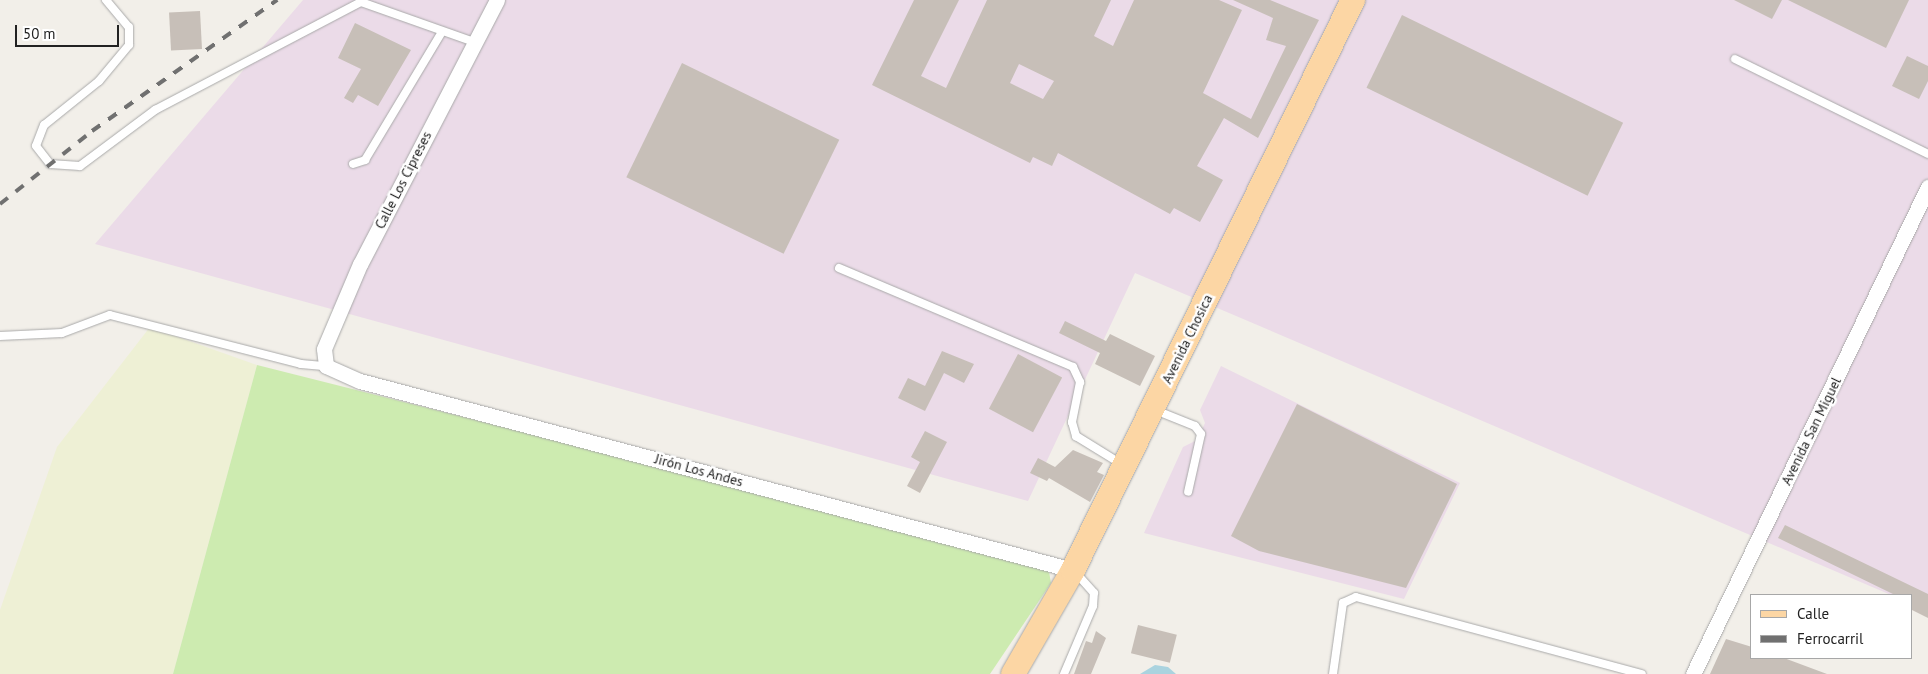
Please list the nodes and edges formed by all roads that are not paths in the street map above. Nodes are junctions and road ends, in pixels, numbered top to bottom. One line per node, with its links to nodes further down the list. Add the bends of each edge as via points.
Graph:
1 (106, 0): 4 (lane, via 129,28 129,45 99,80 44,125 36,146 50,164 80,166 155,110 361,2)
2 (498, 0): 5 (street, Calle Los Cipreses)
3 (1353, 0): 13 (main road, Avenida Chosica)
4 (442, 32): 5 (lane); 8 (lane, via 365,160)
5 (474, 42): 12 (street, Calle Los Cipreses, via 360,264 324,349)
6 (1735, 59): 7 (lane)
7 (1928, 154)
8 (353, 164)
9 (1928, 187): 21 (street, Avenida San Miguel)
10 (839, 268): 14 (lane, via 1073,367 1080,382 1072,422 1076,436)
11 (0, 336): 12 (lane, via 62,333 110,314 300,364)
12 (326, 366): 16 (street, Jirón Los Andes, via 360,381)
13 (1153, 409): 14 (main road, Avenida Chosica); 15 (lane, via 1195,426 1201,434)
14 (1125, 466): 16 (main road, Avenida Chosica)
15 (1188, 492)
16 (1073, 570): 17 (main road, Avenida Chosica); 18 (lane, via 1094,594 1093,606)
17 (1013, 674)
18 (1064, 674)
19 (1333, 674): 20 (lane, via 1343,603 1356,597)
20 (1642, 674)
21 (1693, 674)

